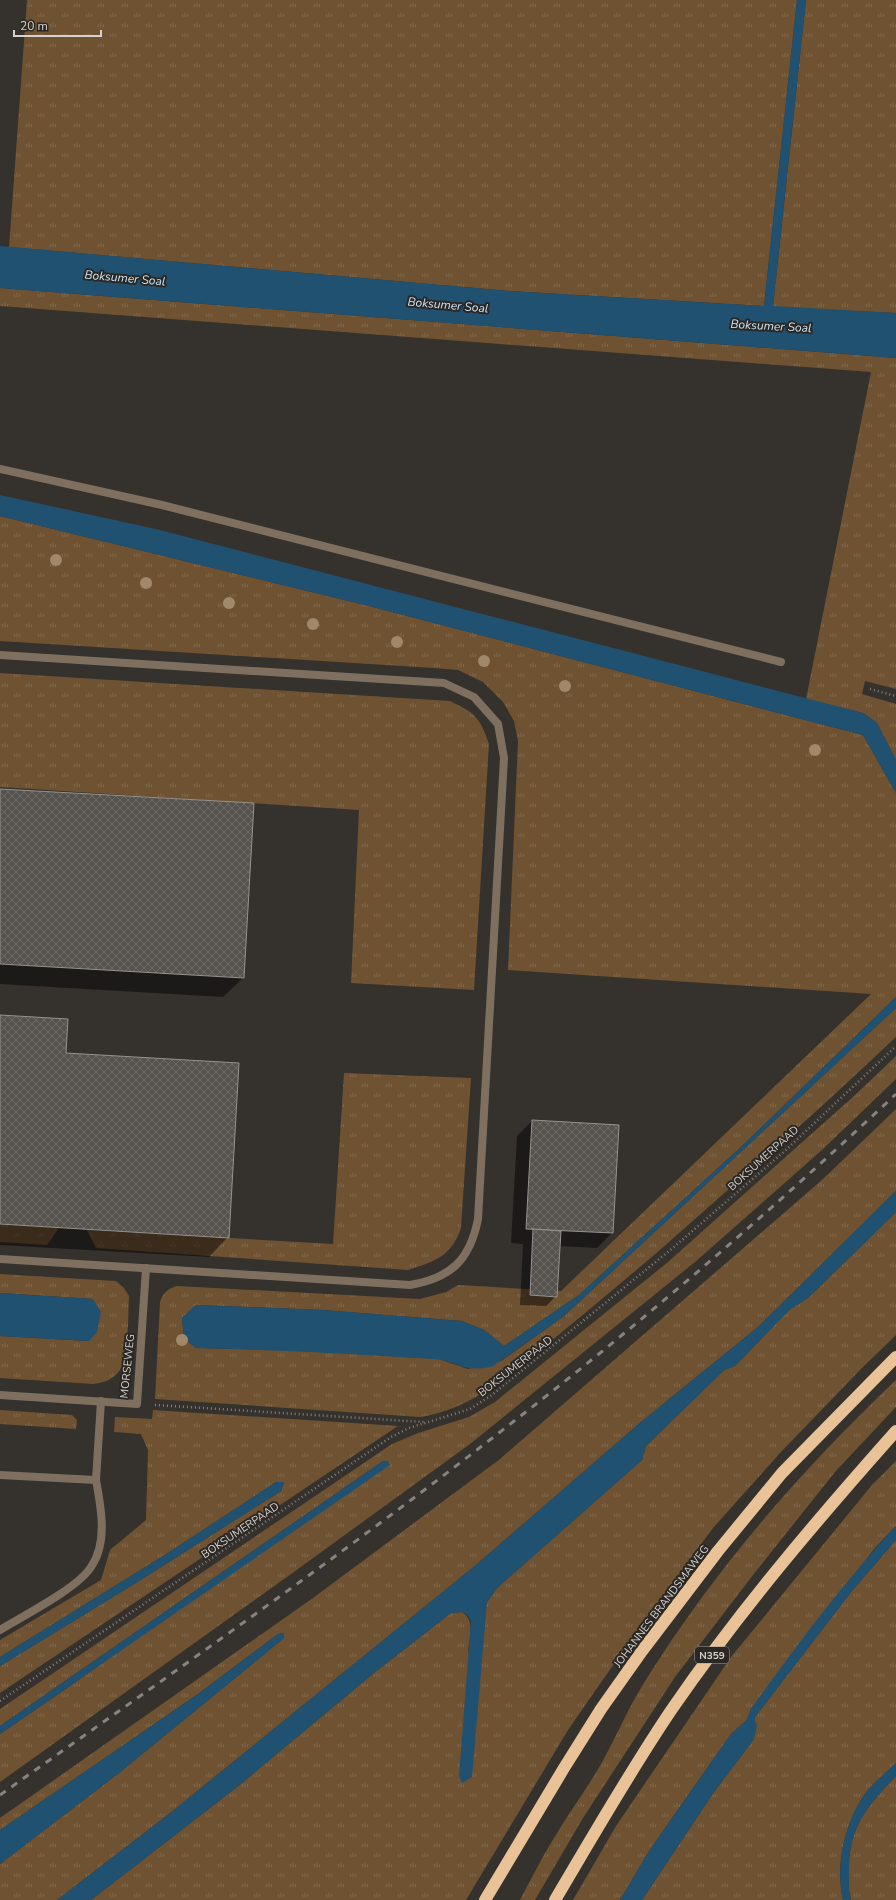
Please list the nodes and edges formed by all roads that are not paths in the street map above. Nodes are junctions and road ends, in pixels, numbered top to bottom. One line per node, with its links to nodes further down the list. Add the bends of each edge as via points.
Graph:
1 (0, 469): 3 (street, via 162,505)
2 (0, 655): 5 (street, via 444,683 474,697 498,724 504,758 478,1218 474,1237 466,1253 442,1276 410,1285)
3 (781, 662)
4 (0, 1259): 5 (street)
5 (146, 1268): 8 (street, MORSEWEG, via 137,1404)
6 (896, 1357): 13 (highway, JOHANNES BRANDSMAWEG, via 782,1473 718,1551 642,1651 601,1709)
7 (0, 1395): 8 (street, MORSEWEG)
8 (101, 1401): 11 (street)
9 (896, 1430): 14 (highway, N359, via 820,1516 760,1590 673,1709 614,1800)
10 (0, 1475): 11 (street)
11 (96, 1480): 12 (street, via 101,1504 101,1529 99,1548 91,1568 69,1588)
12 (0, 1630)
13 (485, 1900)
14 (555, 1900)

